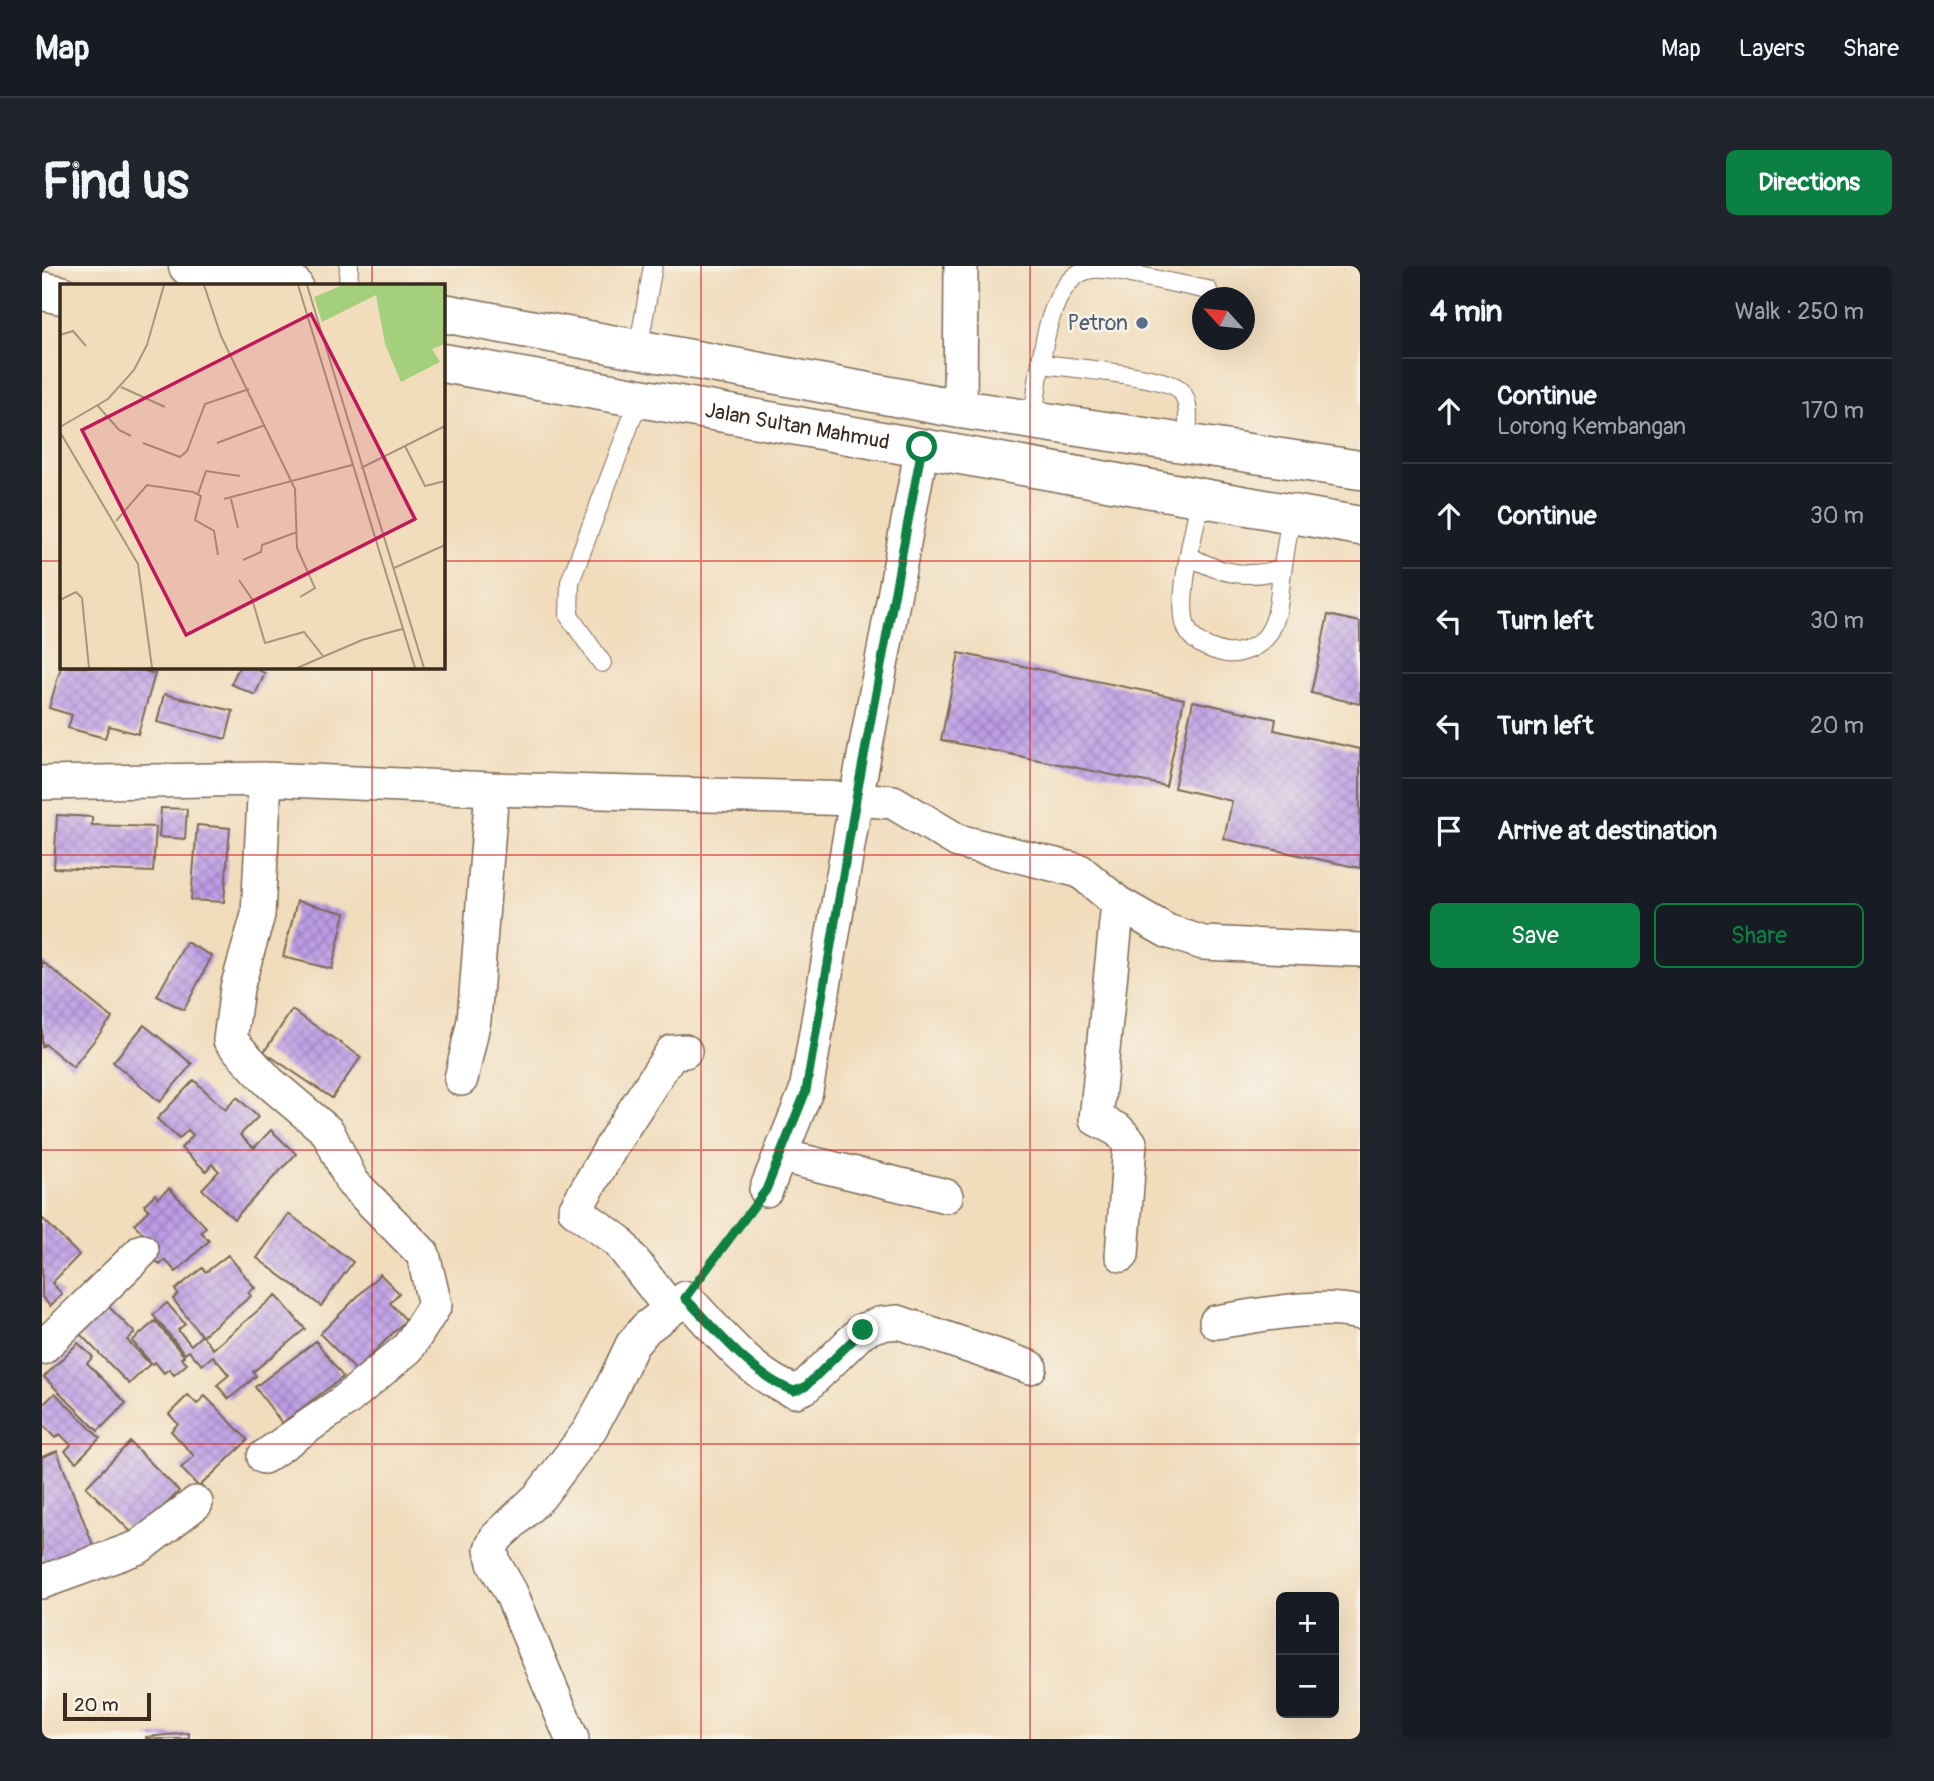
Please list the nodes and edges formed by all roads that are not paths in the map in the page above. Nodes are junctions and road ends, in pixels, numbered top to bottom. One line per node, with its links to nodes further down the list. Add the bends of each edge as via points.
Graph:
1 (188, 266): 5 (highway)
2 (349, 266): 6 (lane)
3 (653, 266): 11 (lane)
4 (961, 266): 15 (street)
5 (287, 284)
6 (348, 284)
7 (1193, 287): 13 (lane, via 1090,269 1073,279 1055,301)
8 (42, 291): 9 (highway)
9 (60, 295)
10 (444, 313): 11 (highway)
11 (638, 350): 15 (highway)
12 (444, 363): 14 (highway, Jalan Sultan Mahmud)
13 (1042, 364): 16 (lane); 17 (lane, via 1173,384 1186,399)
14 (640, 397): 18 (highway, Jalan Sultan Mahmud); 25 (lane, via 570,582 569,616)
15 (960, 409): 16 (highway)
16 (1034, 420): 17 (highway)
17 (1187, 443): 19 (highway)
18 (922, 447): 20 (highway, Jalan Sultan Mahmud); 29 (street)
19 (1360, 470)
20 (1201, 497): 21 (highway, Jalan Sultan Mahmud); 23 (lane)
21 (1291, 514): 22 (highway, Jalan Sultan Mahmud); 24 (lane)
22 (1360, 526)
23 (1189, 556): 24 (lane, via 1238,574); 24 (lane, via 1187,630 1198,642 1231,654 1246,651 1267,637 1277,616)
24 (1282, 569)
25 (602, 663)
26 (265, 779): 27 (street); 28 (street); 44 (street, via 258,915 237,988 230,1040 269,1082 328,1132 352,1182 423,1254 435,1305 408,1348)
27 (42, 783)
28 (492, 789): 29 (street); 33 (street, via 474,1020)
29 (856, 799): 30 (street, via 893,802 958,841 1080,871); 34 (street, via 806,1091)
30 (1118, 903): 31 (street, via 1167,930 1203,943); 38 (street, via 1096,1119 1118,1130 1130,1143)
31 (1360, 950)
32 (685, 1051): 39 (street, via 672,1052 575,1210 618,1241)
33 (461, 1079)
34 (782, 1156): 35 (street); 36 (street)
35 (766, 1190)
36 (946, 1196)
37 (142, 1251): 42 (street)
38 (1122, 1255)
39 (678, 1303): 43 (street, via 754,1367 794,1391 805,1387 863,1330 898,1322); 47 (street, via 632,1345 589,1431 540,1496 496,1538 491,1549)
40 (1360, 1313): 41 (street, via 1284,1311)
41 (1216, 1322)
42 (42, 1349)
43 (1030, 1367)
44 (264, 1457)
45 (196, 1503): 46 (street, via 139,1547)
46 (42, 1582)
47 (572, 1739)

